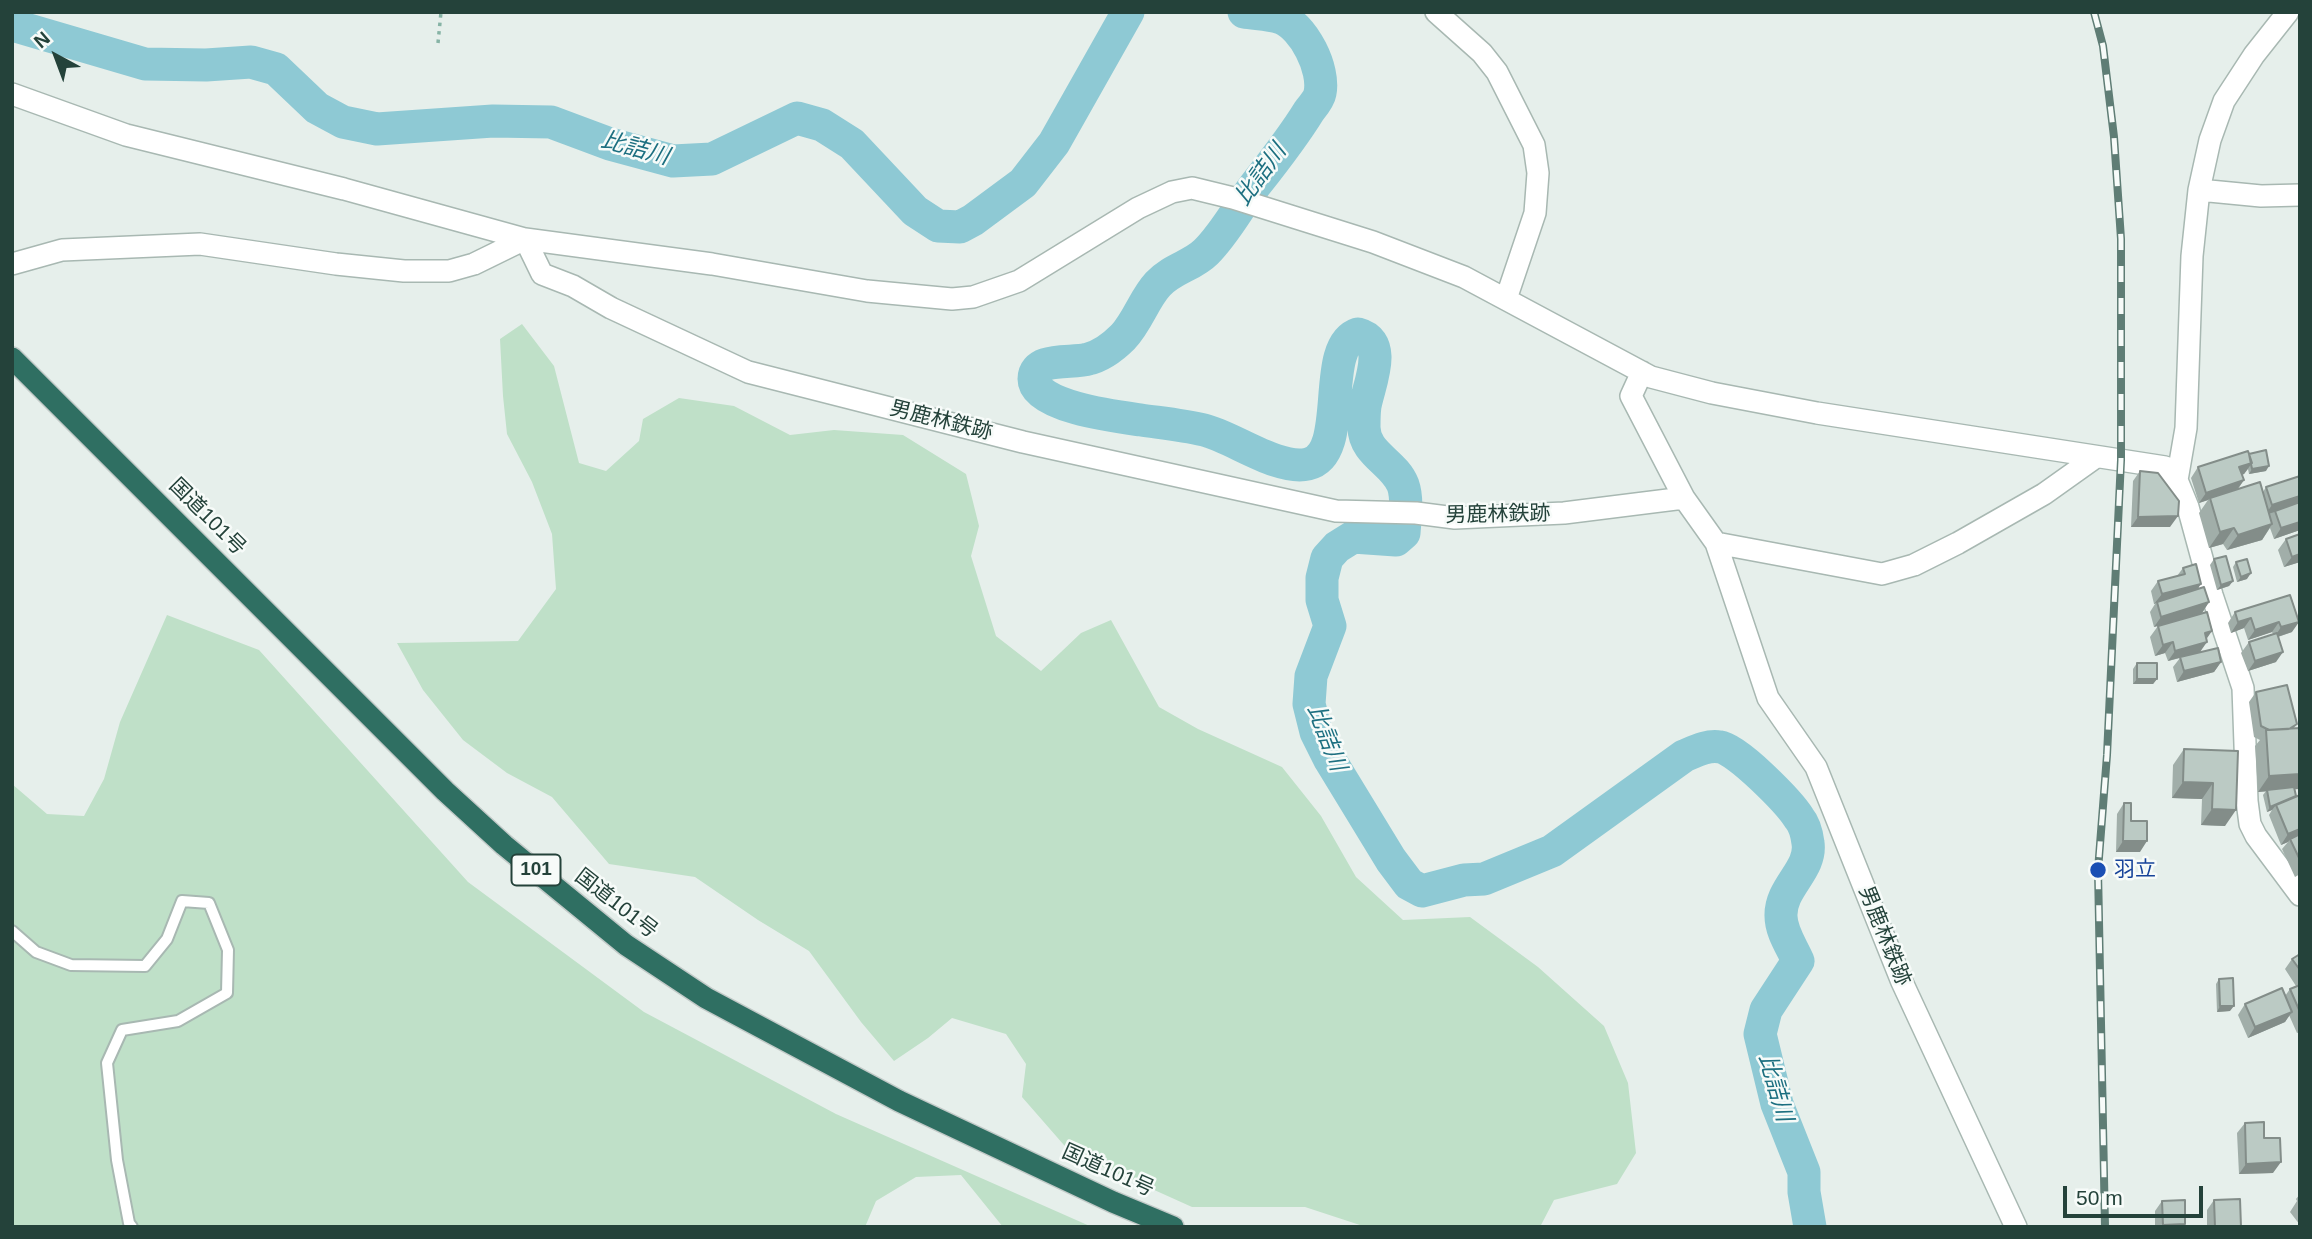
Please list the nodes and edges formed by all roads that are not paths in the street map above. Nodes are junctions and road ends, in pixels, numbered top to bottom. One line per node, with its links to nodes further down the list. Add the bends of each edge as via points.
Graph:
1 (1436, 12): 8 (street, via 1497,72 1534,145 1538,173 1535,213)
2 (2288, 12): 4 (street, via 2224,101)
3 (12, 94): 6 (street, via 127,135)
4 (2199, 190): 5 (street); 12 (street, via 2186,428)
5 (2300, 195)
6 (525, 239): 7 (street, via 449,271 336,264 200,244 62,250); 8 (street, via 866,291 952,299 973,297 1019,281 1138,208 1192,188 1373,242 1464,277); 13 (street, 男鹿林鉄跡, via 542,274 748,372 1023,442 1336,511 1455,518 1564,513)
7 (12, 264)
8 (1506, 299): 10 (street)
9 (12, 358): 18 (highway, 国道101号 / 101, via 444,791 626,945 706,998 899,1101)
10 (1642, 372): 11 (street, via 1712,393 1817,413); 13 (street, via 1631,396)
11 (2096, 457): 12 (street, via 2165,467); 14 (street, via 2044,494 1958,543 1914,565 1882,574)
12 (2177, 481): 15 (street, via 2189,507 2243,688 2250,824)
13 (1684, 498): 14 (street, 男鹿林鉄跡)
14 (1716, 543): 19 (street, 男鹿林鉄跡, via 1768,698 1816,767 1902,982)
15 (2300, 895)
16 (12, 931): 17 (lane, via 36,952 71,965 145,966 167,939 182,901 209,903 228,950 227,993 178,1021 122,1030 107,1063 117,1160)
17 (132, 1227)
18 (1172, 1227)
19 (2016, 1227)

